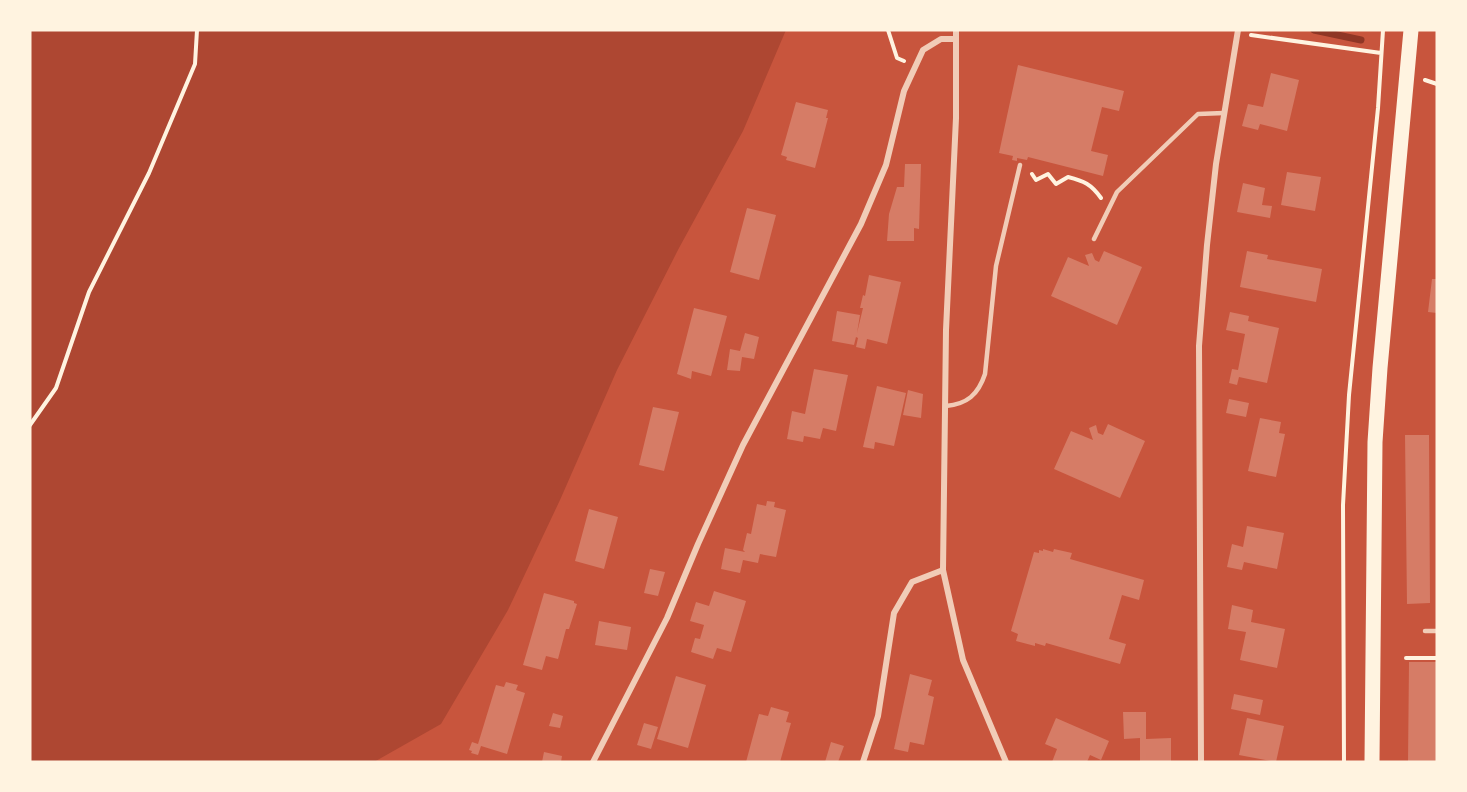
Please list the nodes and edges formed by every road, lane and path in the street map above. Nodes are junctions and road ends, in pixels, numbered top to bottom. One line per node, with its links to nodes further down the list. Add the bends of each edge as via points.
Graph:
1 (197, 30): 15 (path, via 195,64 154,162 89,292 56,388)
2 (888, 30): 9 (path, via 897,58)
3 (956, 30): 7 (street)
4 (1383, 30): 8 (path)
5 (1411, 30): 26 (main road, via 1375,442)
6 (1237, 32): 8 (path); 10 (street)
7 (956, 39): 9 (street, via 941,39 923,50); 14 (street)
8 (1381, 53): 25 (path, via 1350,384 1343,505)
9 (915, 67): 21 (street, via 904,91 886,165 861,224 743,445 667,618)
10 (1224, 113): 12 (lane, via 1198,114 1117,192); 24 (street, via 1208,233 1199,346)
11 (1020, 165): 12 (path, via 1028,166 1036,180 1048,174 1056,184 1068,177 1087,182); 14 (lane, via 996,266 985,374 974,396)
12 (1112, 204): 13 (lane)
13 (1094, 240)
14 (946, 406): 16 (street)
15 (30, 425)
16 (944, 570): 22 (street, via 912,582 894,613 878,716); 23 (street, via 963,660)
17 (1425, 631): 18 (lane)
18 (1437, 631)
19 (1406, 658): 20 (path)
20 (1437, 658)
21 (593, 762)
22 (863, 762)
23 (1006, 762)
24 (1201, 762)
25 (1344, 762)
26 (1372, 762)

